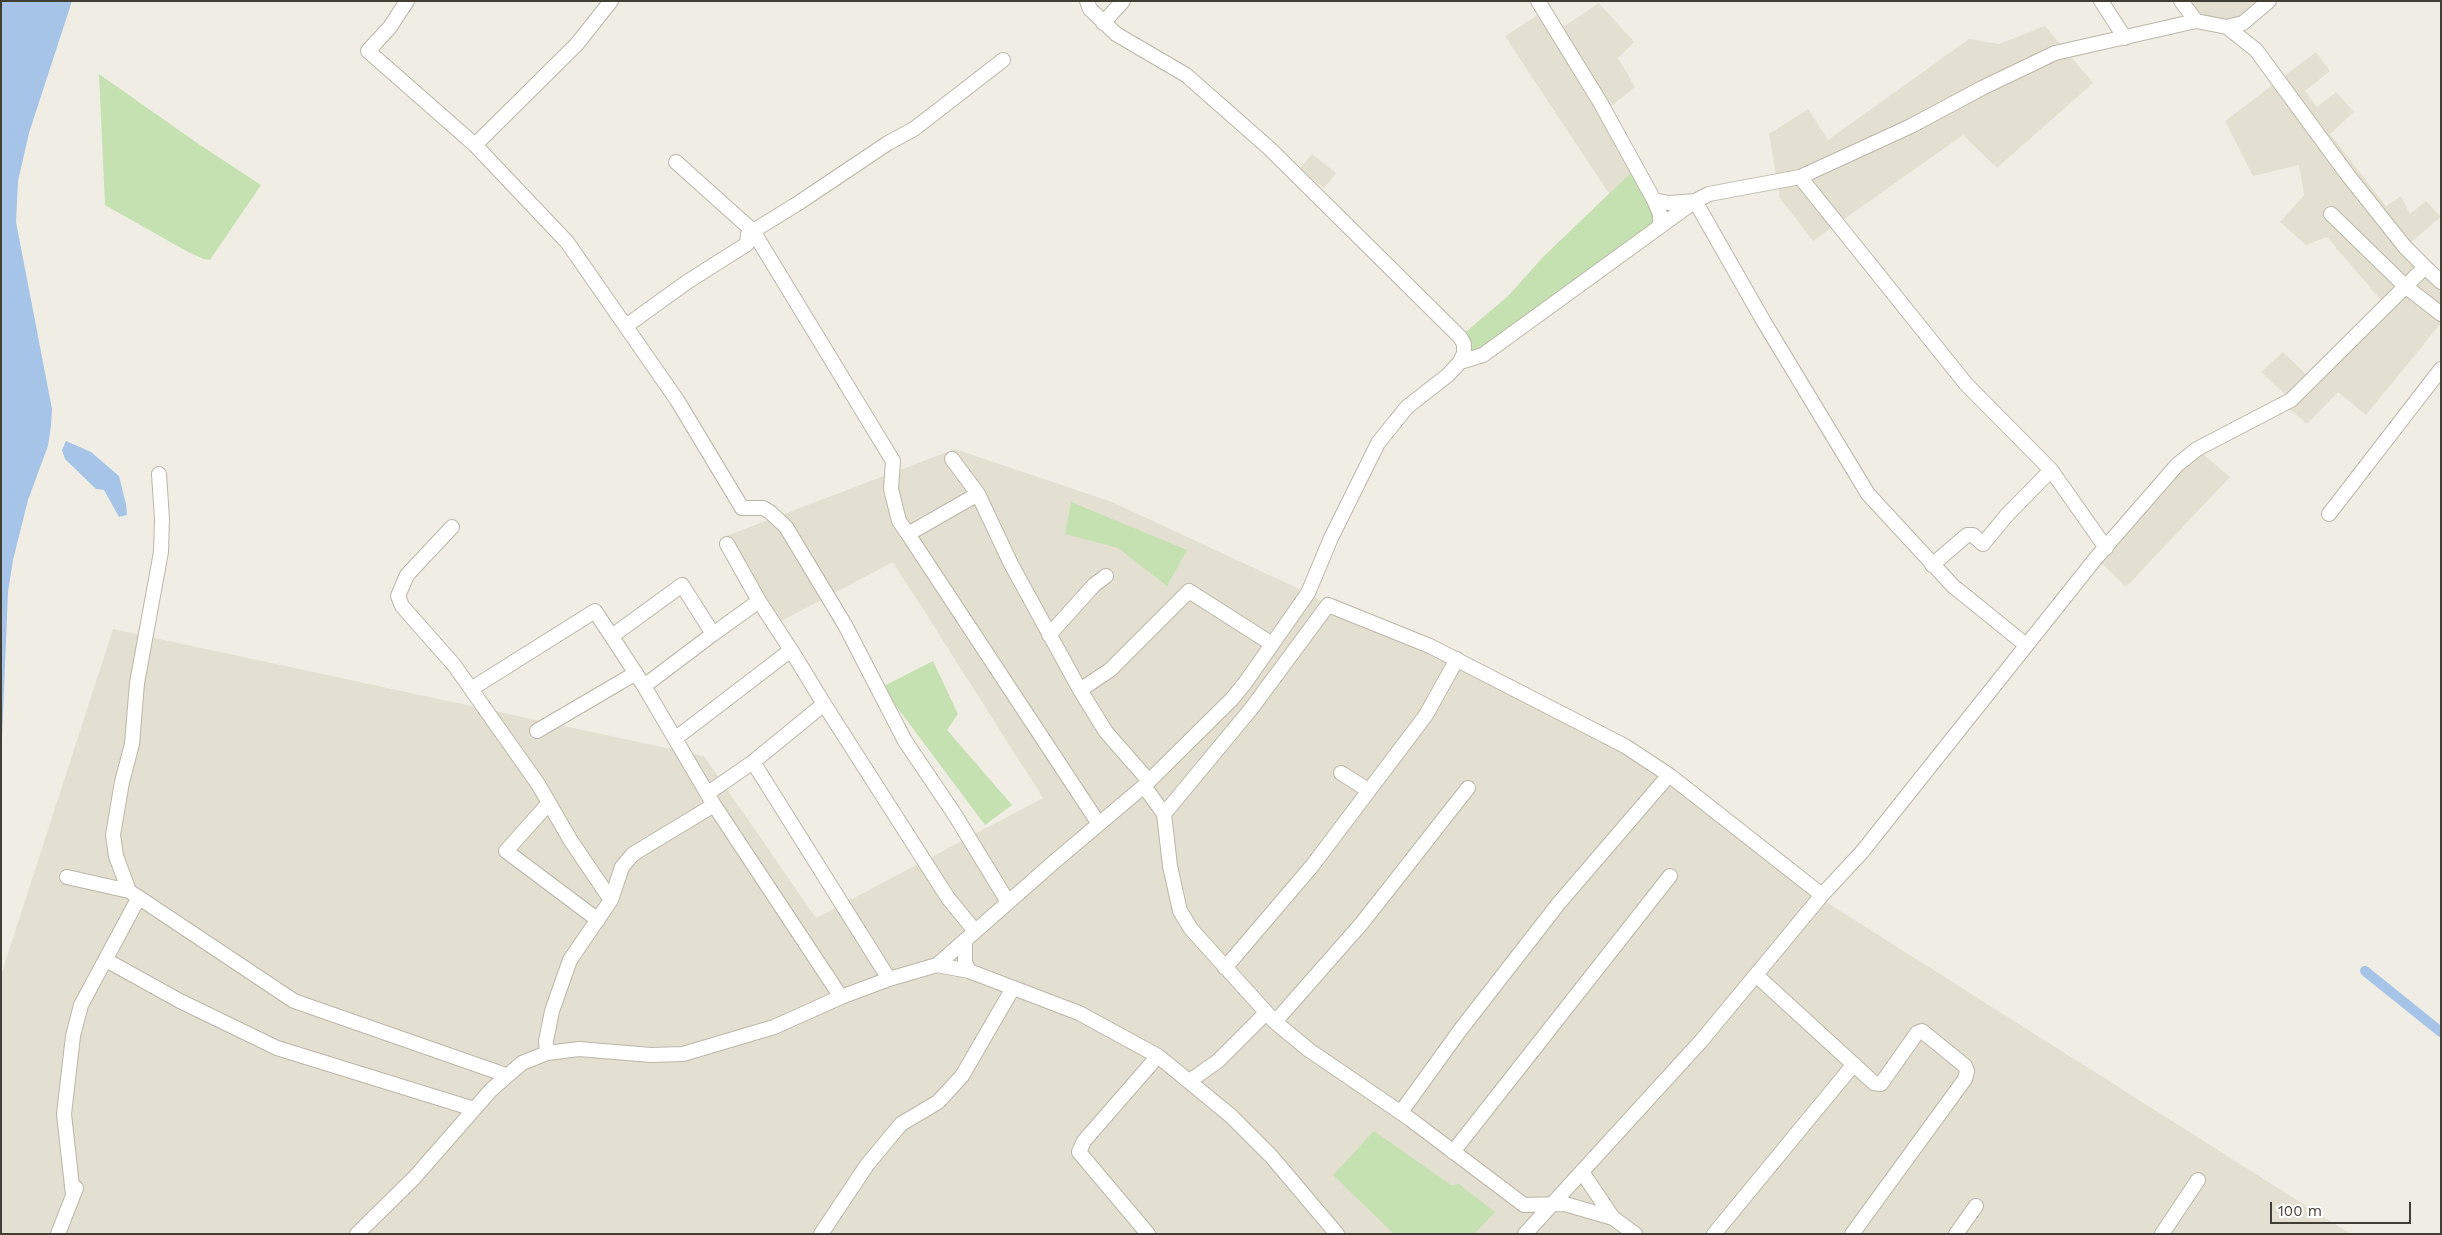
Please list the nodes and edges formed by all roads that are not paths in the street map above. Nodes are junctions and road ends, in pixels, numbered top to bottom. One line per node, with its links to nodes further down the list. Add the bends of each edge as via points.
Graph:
1 (407, 1): 16 (street, via 390,27 368,51)
2 (611, 1): 16 (street, via 577,44)
3 (1087, 1): 11 (street, via 1090,10)
4 (1123, 1): 11 (street)
5 (1538, 1): 19 (street, via 1600,102)
6 (2100, 1): 13 (street)
7 (2181, 1): 10 (street)
8 (2269, 1): 9 (street)
9 (2251, 17): 12 (street, via 2239,25); 14 (street)
10 (2196, 21): 12 (street); 13 (street)
11 (1103, 22): 29 (street, via 1139,49 1186,75 1219,102 1450,326)
12 (2227, 27): 14 (street)
13 (2125, 38): 18 (street, via 2055,53 1911,126)
14 (2256, 50): 24 (street, via 2346,174)
15 (1003, 60): 23 (street, via 914,129)
16 (475, 145): 28 (street, via 567,242)
17 (676, 162): 23 (street)
18 (1800, 177): 20 (street, via 1709,194); 34 (street, via 1966,384)
19 (1654, 200): 20 (street, via 1669,203); 22 (street, via 1660,214)
20 (1695, 201): 22 (street); 42 (street, via 1868,494)
21 (2330, 214): 26 (street)
22 (1660, 225): 30 (street)
23 (753, 231): 28 (street, via 748,234 747,244); 39 (street, via 893,461 891,489 899,521)
24 (2425, 267): 25 (street); 26 (street)
25 (2441, 282)
26 (2405, 286): 27 (street); 41 (street, via 2291,400 2197,449 2177,465)
27 (2441, 314)
28 (626, 326): 76 (street, via 677,400 742,508 762,508 786,526 845,625 905,741)
29 (1464, 344): 30 (street); 31 (street)
30 (1483, 355): 31 (street)
31 (1460, 362): 44 (street, via 1407,407 1378,443)
32 (2441, 369): 37 (street)
33 (952, 459): 36 (street)
34 (2051, 470): 41 (street); 42 (street, via 1983,544 1973,535 1967,535)
35 (158, 474): 73 (street, via 161,552 137,683 132,744 114,835 116,856)
36 (978, 494): 39 (street); 48 (street, via 1010,564)
37 (2329, 514)
38 (452, 527): 56 (street, via 407,575 398,596 402,606)
39 (908, 534): 70 (street)
40 (727, 544): 45 (street)
41 (2106, 548): 51 (street)
42 (1932, 565): 51 (street, via 1953,586)
43 (1106, 576): 48 (street)
44 (1308, 593): 46 (street); 50 (street)
45 (759, 601): 47 (street); 52 (street)
46 (1328, 605): 53 (street); 69 (street, via 1251,709)
47 (713, 634): 49 (street, via 682,585); 55 (street)
48 (1049, 635): 57 (street)
49 (612, 636): 54 (street); 56 (street, via 596,611)
50 (1272, 644): 57 (street, via 1189,591 1110,670); 64 (street, via 1232,699)
51 (2026, 644): 74 (street, via 1862,852)
52 (791, 650): 58 (street); 60 (street)
53 (1457, 659): 63 (street, via 1625,746); 66 (street, via 1426,715)
54 (636, 673): 55 (street); 59 (street)
55 (644, 686): 60 (street)
56 (471, 689): 68 (street)
57 (1080, 690): 64 (street, via 1106,732)
58 (824, 704): 61 (street); 78 (street)
59 (537, 731)
60 (676, 738): 67 (street)
61 (753, 762): 67 (street); 84 (street)
62 (1341, 773): 66 (street)
63 (1668, 775): 74 (street); 94 (street, via 1559,903)
64 (1147, 784): 69 (street); 70 (street)
65 (1468, 788): 87 (street, via 1362,923)
66 (1368, 790): 81 (street, via 1312,866)
67 (711, 799): 75 (street, via 633,854 618,876); 86 (street)
68 (549, 803): 75 (street); 77 (street, via 506,851)
69 (1164, 814): 81 (street, via 1170,866 1180,911 1191,930)
70 (1099, 824): 76 (street)
71 (1670, 876): 95 (street)
72 (67, 877): 73 (street)
73 (134, 895): 79 (street); 91 (street, via 294,1001)
74 (1822, 896): 83 (street)
75 (611, 900): 77 (street)
76 (1008, 902): 78 (street)
77 (598, 920): 88 (street, via 579,945 563,978 552,1011)
78 (970, 935): 80 (street); 82 (street, via 965,962)
79 (106, 960): 93 (street, via 180,1001 277,1048); 103 (street, via 81,1005 73,1036 64,1114 75,1191)
80 (937, 966): 82 (street); 84 (street)
81 (1225, 968): 87 (street)
82 (969, 971): 85 (street)
83 (1756, 975): 90 (street); 96 (street, via 1702,1040)
84 (889, 979): 86 (street)
85 (1013, 988): 89 (street, via 1079,1013); 105 (street, via 962,1076 938,1102 901,1124 866,1165)
86 (841, 997): 88 (street, via 774,1028 683,1054 651,1055 579,1049)
87 (1270, 1018): 92 (street); 94 (street, via 1309,1050)
88 (547, 1053): 91 (street, via 522,1063)
89 (1158, 1056): 92 (street); 106 (street, via 1084,1141 1079,1152)
90 (1854, 1064): 109 (street); 110 (street, via 1874,1083 1881,1084 1917,1033 1922,1031 1967,1071 1965,1079)
91 (506, 1075): 93 (street)
92 (1191, 1080): 107 (street, via 1271,1156)
93 (474, 1109): 104 (street, via 414,1178)
94 (1400, 1112): 95 (street)
95 (1453, 1152): 98 (street)
96 (1582, 1172): 99 (street); 101 (street)
97 (2198, 1180): 112 (street)
98 (1524, 1205): 99 (street); 102 (street)
99 (1549, 1205): 101 (street, via 1565,1204); 102 (street)
100 (1976, 1206): 111 (street)
101 (1613, 1218): 108 (street)
102 (1528, 1230)
103 (58, 1234)
104 (357, 1234)
105 (821, 1234)
106 (1148, 1234)
107 (1337, 1234)
108 (1635, 1234)
109 (1714, 1234)
110 (1852, 1234)
111 (1956, 1234)
112 (2162, 1234)

